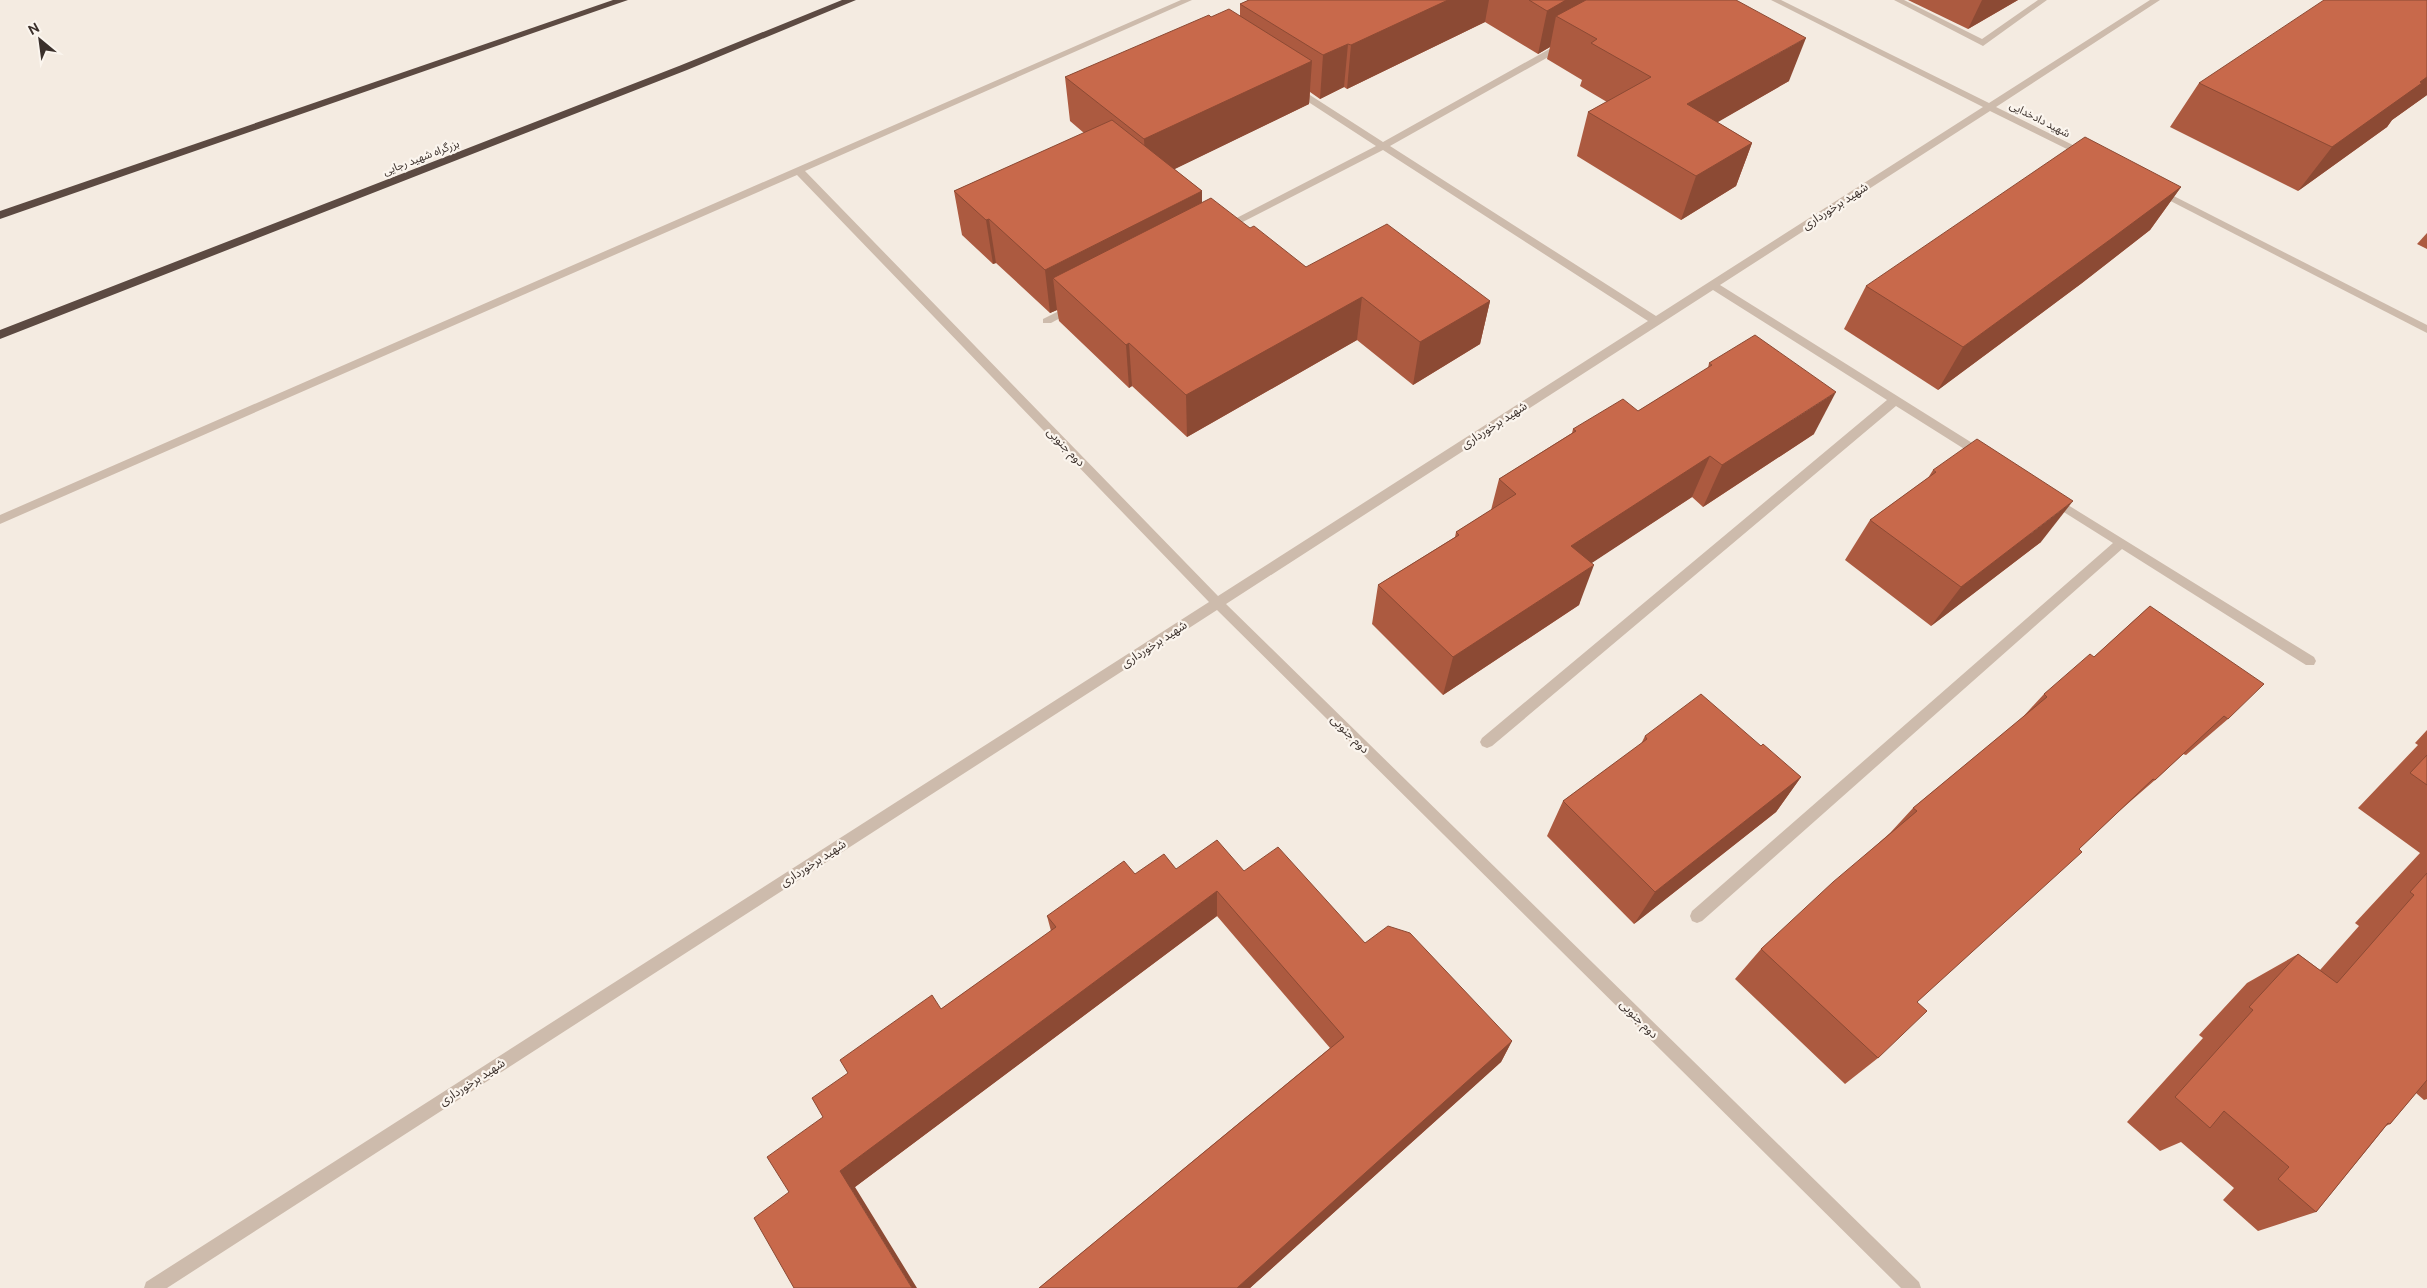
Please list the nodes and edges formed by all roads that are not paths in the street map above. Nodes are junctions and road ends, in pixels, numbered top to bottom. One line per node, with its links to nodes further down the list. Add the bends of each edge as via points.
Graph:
1 (623, 0): 15 (highway)
2 (851, 0): 22 (highway, بزرگراه شهید رجایی)
3 (1188, 0): 13 (street)
4 (1775, 0): 10 (street, شهید دادخدایی)
5 (1898, 0): 6 (street, via 1983,43)
6 (2042, 0)
7 (2156, 0): 10 (street, شهید برخورداری)
8 (1574, 39): 11 (street)
9 (1284, 82): 11 (street)
10 (1991, 106): 12 (street, شهید دادخدایی); 17 (street, شهید برخورداری)
11 (1383, 146): 16 (street); 20 (street)
12 (2098, 161)
13 (799, 170): 26 (street); 28 (street, دوم جنوبی)
14 (2151, 188): 21 (street)
15 (0, 215)
16 (1215, 233)
17 (1712, 285): 20 (street, شهید برخورداری); 23 (street)
18 (1082, 302): 19 (street)
19 (1047, 321)
20 (1656, 321): 28 (street, شهید برخورداری)
21 (2427, 329)
22 (0, 335)
23 (1895, 400): 24 (street); 30 (street)
24 (1987, 458)
25 (2046, 495): 27 (street)
26 (0, 520)
27 (2121, 543): 29 (street); 31 (street)
28 (1217, 603): 32 (street, شهید برخورداری); 33 (street, دوم جنوبی)
29 (2310, 661)
30 (1487, 742)
31 (1697, 916)
32 (152, 1288)
33 (1912, 1288)

